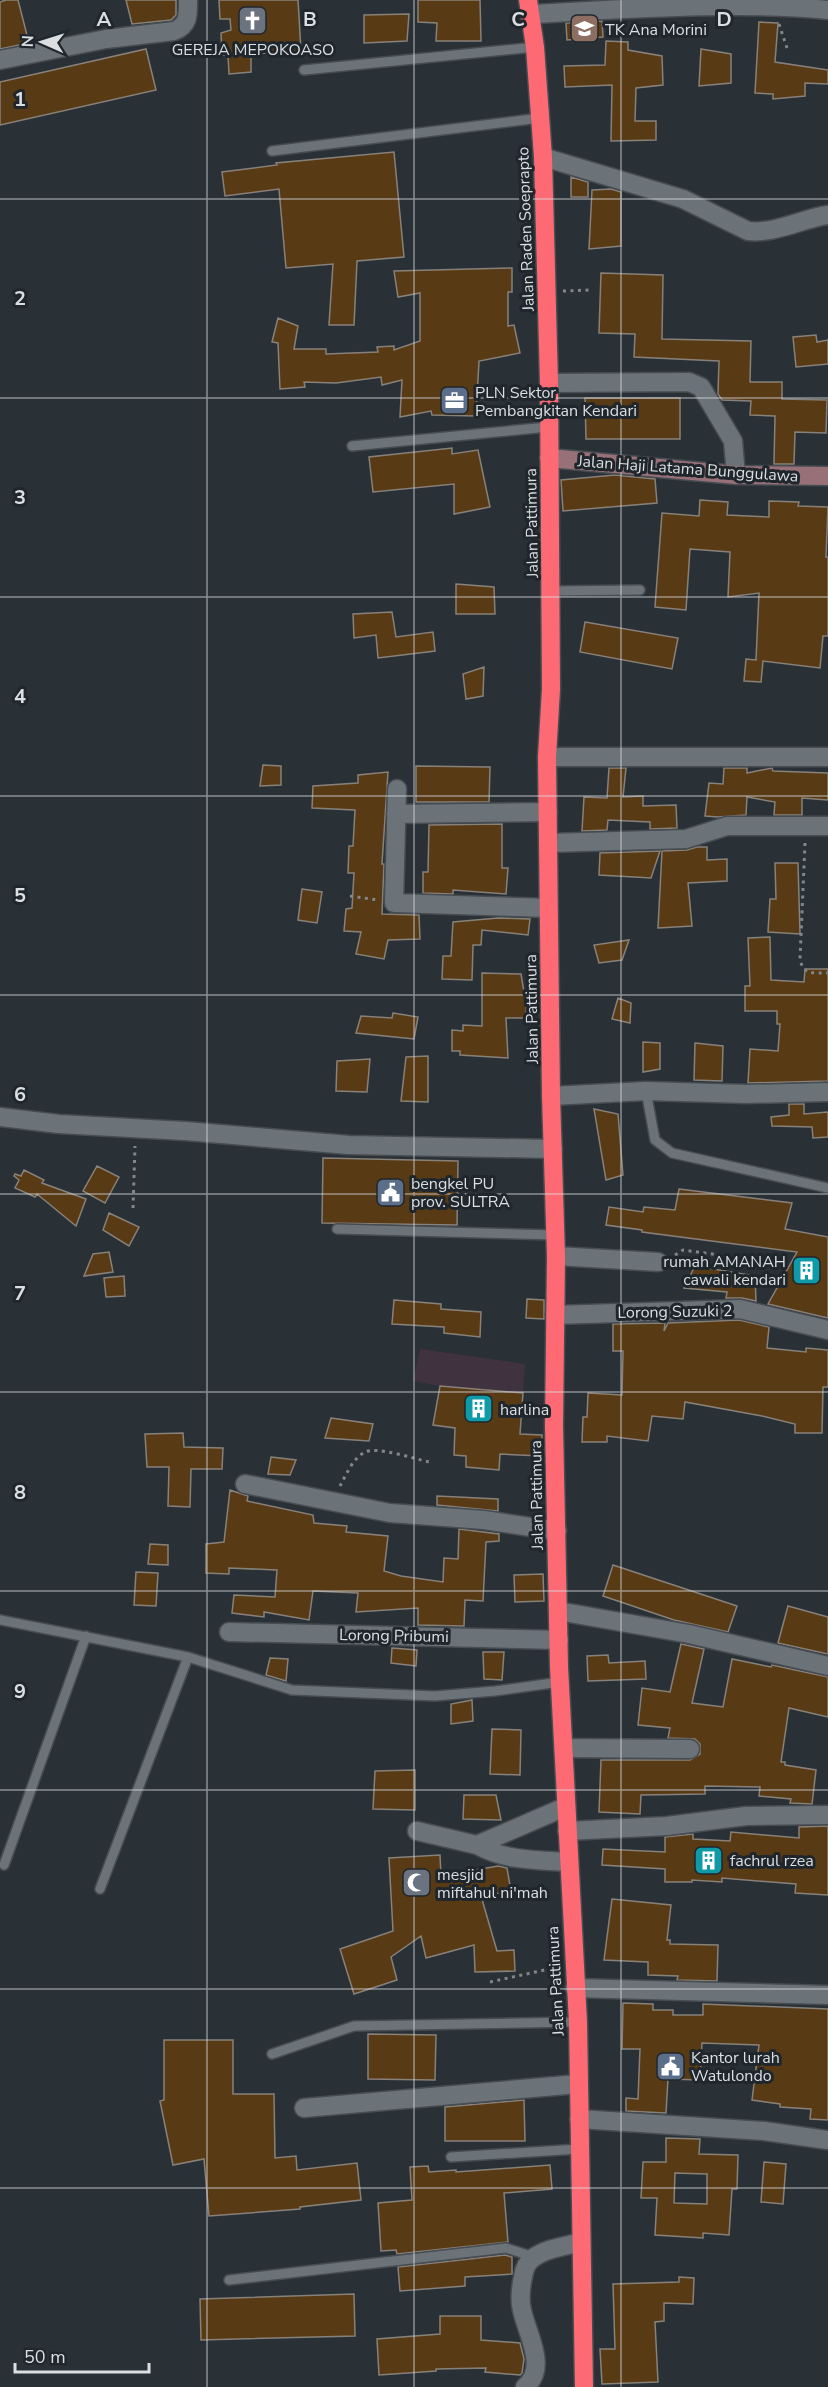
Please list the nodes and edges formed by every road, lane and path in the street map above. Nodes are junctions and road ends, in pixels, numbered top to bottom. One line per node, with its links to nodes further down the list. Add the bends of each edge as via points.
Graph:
1 (188, 0): 7 (street, via 187,21 174,31 106,39)
2 (772, 6): 3 (street); 4 (street); 6 (path)
3 (529, 7): 5 (highway, Jalan Raden Soeprapto)
4 (828, 10)
5 (535, 47): 8 (lane); 9 (highway, Jalan Raden Soeprapto)
6 (787, 48)
7 (0, 60)
8 (304, 70)
9 (540, 118): 10 (lane); 11 (highway, Jalan Raden Soeprapto)
10 (272, 151)
11 (543, 158): 12 (street, via 683,199 748,231 760,232); 14 (highway, Jalan Raden Soeprapto)
12 (828, 215)
13 (591, 290): 14 (path)
14 (546, 291): 15 (highway, Jalan Raden Soeprapto)
15 (549, 383): 16 (highway, Jalan Raden Soeprapto); 19 (street, via 689,382 701,387 733,441)
16 (548, 427): 17 (lane); 18 (highway, Jalan Raden Soeprapto)
17 (352, 446)
18 (549, 458): 19 (main road, Jalan Haji Latama Bunggulawa); 22 (highway, Jalan Pattimura)
19 (735, 475): 20 (main road, Jalan Haji Latama Bunggulawa)
20 (828, 476)
21 (640, 590): 22 (lane)
22 (551, 591): 23 (highway, Jalan Pattimura)
23 (547, 757): 24 (street); 26 (highway, Jalan Pattimura)
24 (828, 757)
25 (397, 789): 27 (street)
26 (548, 812): 27 (street); 30 (highway, Jalan Pattimura)
27 (396, 814): 32 (street)
28 (806, 826): 29 (street); 30 (street, via 727,826 686,839); 34 (path, via 800,959 808,973)
29 (828, 826)
30 (549, 843): 33 (highway, Jalan Pattimura)
31 (350, 896): 32 (path)
32 (394, 903): 33 (street)
33 (548, 908): 37 (highway, Jalan Pattimura)
34 (828, 973)
35 (646, 1092): 36 (street); 37 (street); 41 (lane, via 655,1140 672,1153)
36 (828, 1092)
37 (551, 1096): 40 (highway, Jalan Pattimura)
38 (0, 1116): 39 (street)
39 (135, 1129): 40 (street, via 349,1145); 42 (path)
40 (553, 1149): 44 (highway, Jalan Pattimura)
41 (828, 1188)
42 (133, 1208)
43 (337, 1229): 44 (lane)
44 (555, 1235): 46 (highway, Jalan Pattimura)
45 (683, 1250): 48 (path)
46 (556, 1256): 47 (street); 49 (highway, Jalan Pattimura)
47 (658, 1262)
48 (779, 1263)
49 (555, 1315): 50 (street, Lorong Suzuki 2, via 740,1310); 54 (highway, Jalan Pattimura)
50 (828, 1330)
51 (429, 1462): 53 (path, via 365,1452)
52 (245, 1484): 53 (street)
53 (331, 1500): 54 (street, via 390,1513 484,1520)
54 (557, 1531): 55 (highway, Jalan Pattimura)
55 (558, 1611): 59 (highway, Jalan Pattimura); 61 (street, via 689,1634)
56 (0, 1620): 58 (lane)
57 (230, 1632): 59 (street, Lorong Pribumi)
58 (86, 1636): 60 (lane); 71 (lane)
59 (559, 1640): 62 (highway, Jalan Pattimura)
60 (188, 1657): 62 (lane, via 292,1690 435,1696); 72 (lane)
61 (828, 1666)
62 (560, 1682): 63 (highway, Jalan Pattimura)
63 (564, 1748): 64 (street); 65 (highway, Jalan Pattimura)
64 (690, 1749)
65 (565, 1807): 68 (highway, Jalan Pattimura); 69 (street)
66 (828, 1815): 68 (street, via 746,1816 667,1826)
67 (417, 1831): 69 (street)
68 (567, 1831): 70 (highway, Jalan Pattimura)
69 (477, 1845): 70 (street, via 505,1858)
70 (569, 1862): 73 (highway, Jalan Pattimura)
71 (4, 1865)
72 (100, 1889)
73 (574, 1963): 74 (path); 75 (highway, Jalan Pattimura)
74 (490, 1982)
75 (575, 1988): 76 (street); 77 (highway, Jalan Pattimura)
76 (828, 1995)
77 (578, 2022): 78 (lane, via 354,2026); 79 (highway, Jalan Pattimura)
78 (272, 2054)
79 (578, 2084): 80 (street); 81 (highway, Jalan Pattimura)
80 (304, 2108)
81 (579, 2119): 82 (street, via 742,2129); 83 (highway, Jalan Pattimura)
82 (828, 2140)
83 (579, 2149): 84 (lane); 85 (highway, Jalan Pattimura)
84 (451, 2157)
85 (581, 2242): 86 (street); 89 (highway, Jalan Pattimura)
86 (534, 2257): 87 (lane, via 506,2248); 88 (street, via 520,2288 535,2355 534,2375)
87 (229, 2280)
88 (525, 2387)
89 (584, 2387)

